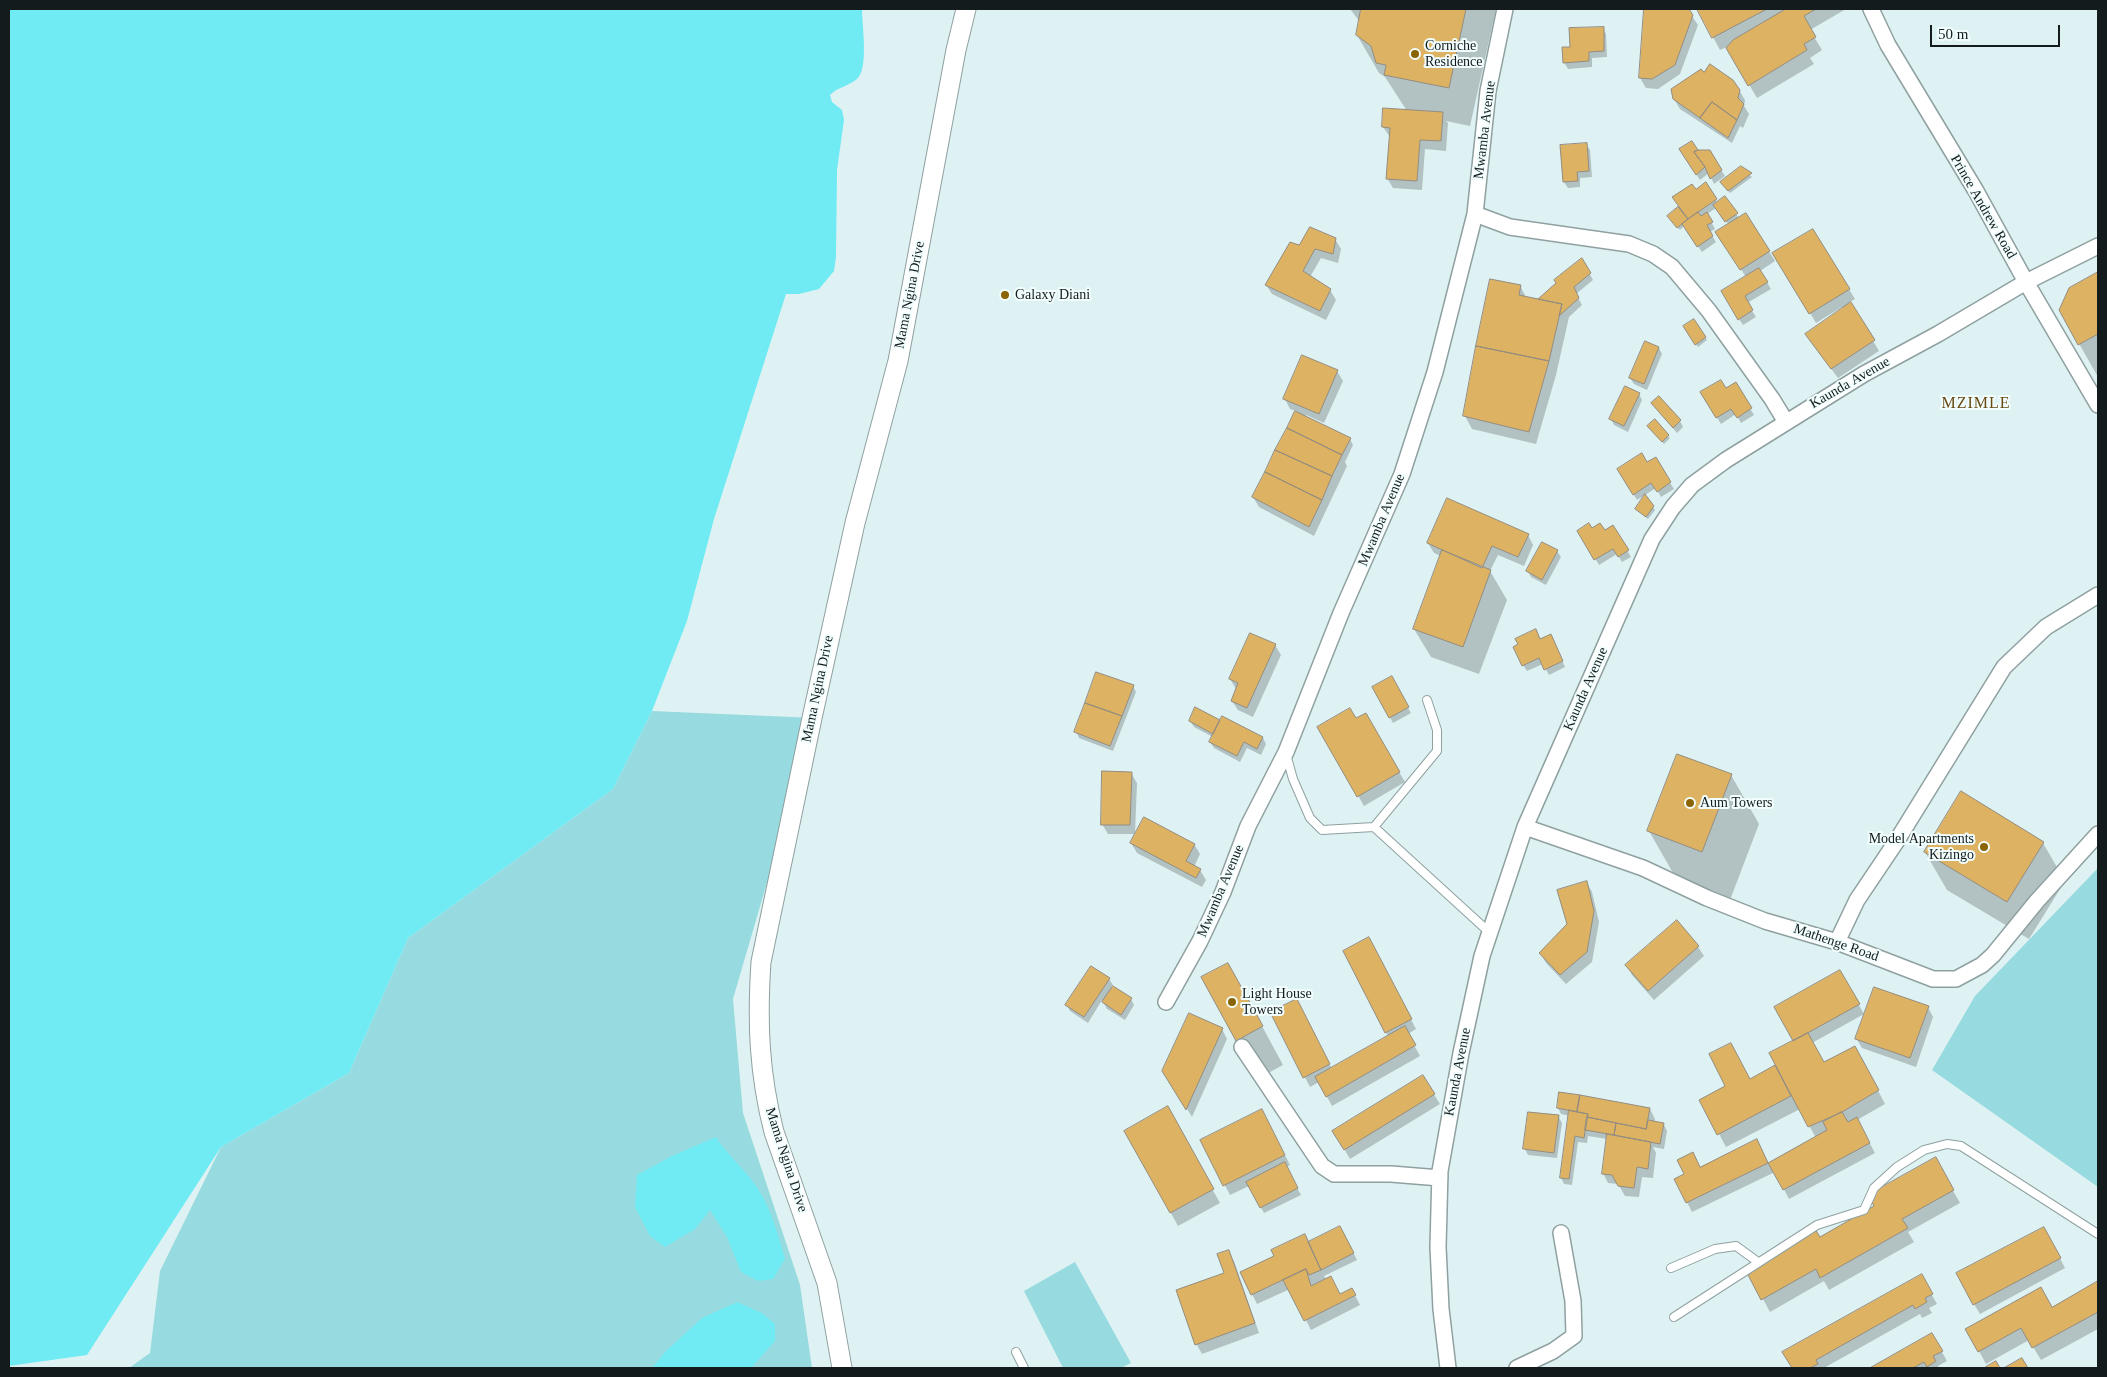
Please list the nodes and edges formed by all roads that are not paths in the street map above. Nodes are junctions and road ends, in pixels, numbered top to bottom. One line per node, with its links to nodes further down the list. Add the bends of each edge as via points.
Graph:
1 (966, 9): 26 (street, Mama Ngina Drive, via 898,361 855,523 761,962 759,1050 769,1111 827,1282)
2 (1505, 9): 4 (street, Mwamba Avenue, via 1488,91)
3 (1871, 9): 6 (street, Prince Andrew Road, via 1888,45 1976,191)
4 (1475, 214): 8 (street, via 1510,226 1629,244 1672,267 1709,311); 11 (street, Mwamba Avenue, via 1434,372 1402,474 1341,613)
5 (2098, 246): 6 (street, Kaunda Avenue)
6 (2026, 282): 7 (street, Prince Andrew Road); 8 (street, Kaunda Avenue)
7 (2098, 405)
8 (1786, 422): 12 (street, Kaunda Avenue, via 1692,485 1667,515 1652,539)
9 (2098, 595): 16 (street, via 2046,627 2004,667 1858,900)
10 (1428, 700): 13 (lane, via 1437,730 1437,751)
11 (1286, 752): 13 (lane, via 1293,779 1310,818 1322,830); 17 (street, Mwamba Avenue, via 1248,826 1223,892)
12 (1525, 826): 15 (street, Kaunda Avenue); 16 (street, Mathenge Road, via 1643,868 1765,921)
13 (1374, 827): 15 (lane)
14 (2098, 834): 16 (street, Mathenge Road, via 1993,955 1956,980 1933,979)
15 (1489, 932): 19 (street, Kaunda Avenue, via 1461,1053)
16 (1837, 942)
17 (1166, 1002)
18 (1242, 1047): 19 (street, via 1322,1166 1334,1174)
19 (1440, 1178): 28 (street, Kaunda Avenue, via 1439,1265)
20 (1561, 1233): 29 (street, via 1573,1301 1574,1336 1553,1352)
21 (2098, 1234): 22 (lane, via 1961,1146 1947,1144 1924,1150 1897,1166 1874,1188 1864,1210 1817,1224)
22 (1758, 1262): 23 (lane, via 1736,1246 1715,1249); 24 (lane)
23 (1671, 1268)
24 (1674, 1317)
25 (1016, 1352): 27 (lane)
26 (842, 1368)
27 (1024, 1368)
28 (1448, 1368)
29 (1517, 1368)

